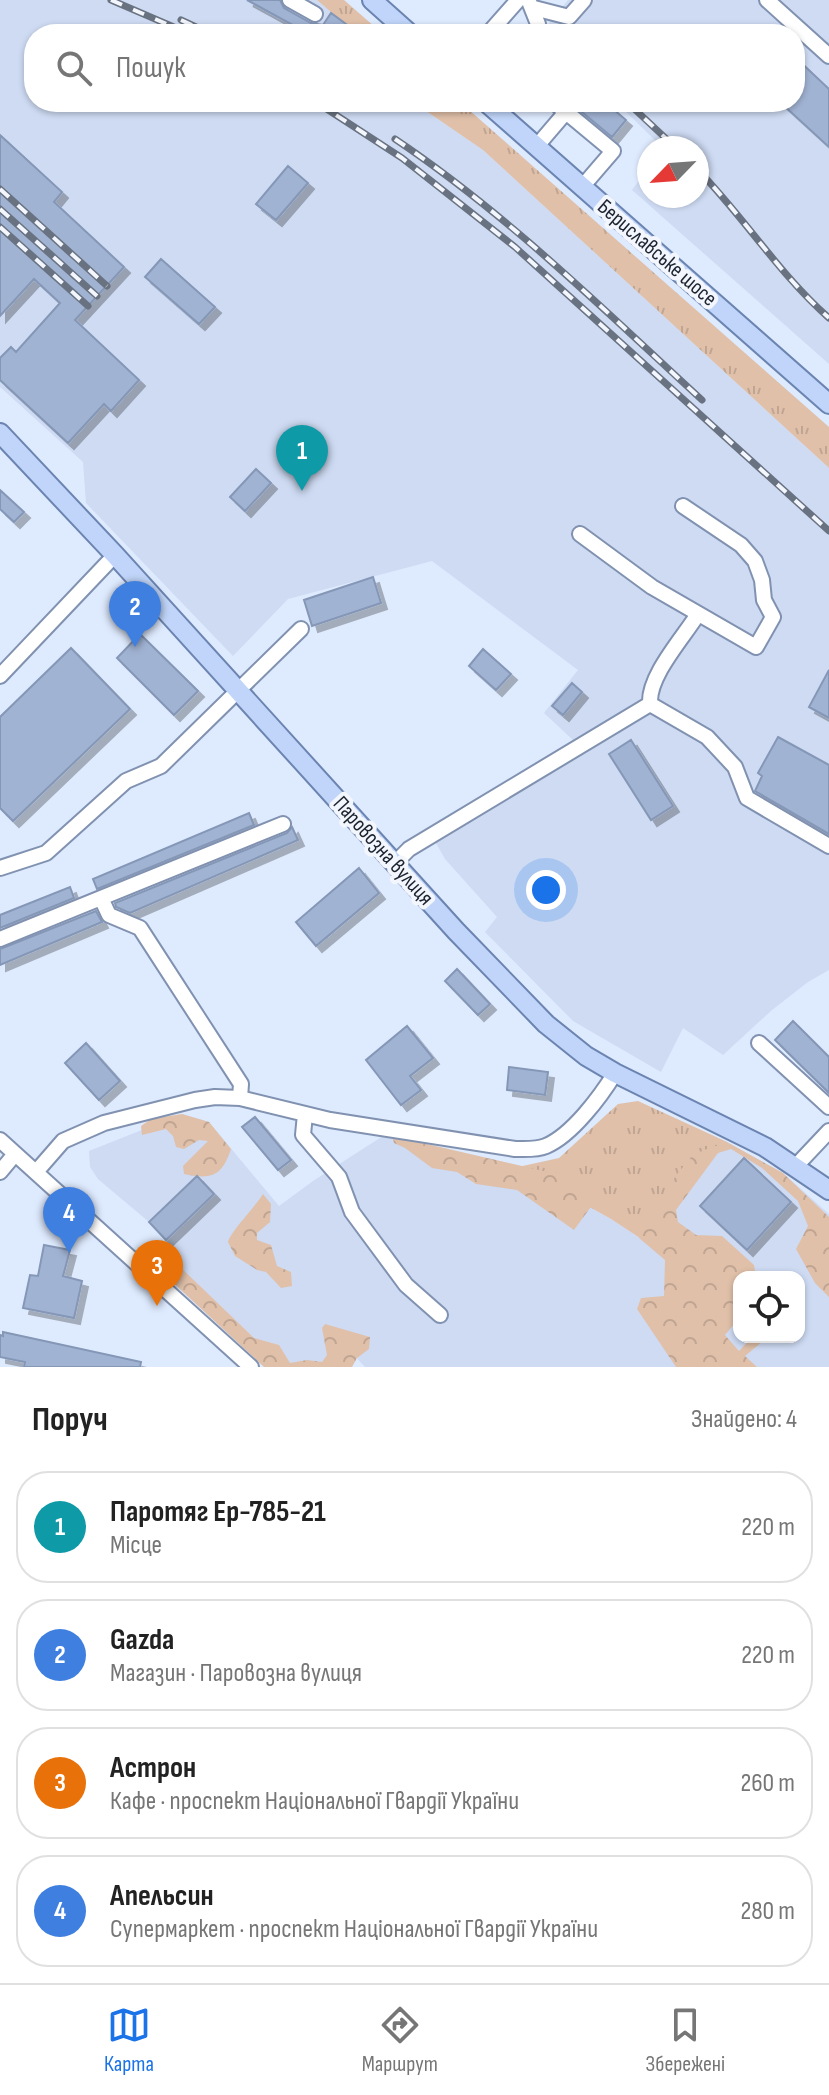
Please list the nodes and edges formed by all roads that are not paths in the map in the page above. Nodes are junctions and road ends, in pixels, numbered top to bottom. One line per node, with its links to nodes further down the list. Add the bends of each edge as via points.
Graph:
1 (290, 0): 7 (street)
2 (372, 0): 8 (main road)
3 (518, 0): 9 (street)
4 (584, 0): 6 (street, via 569,17)
5 (767, 0): 11 (street)
6 (530, 4): 10 (street)
7 (315, 14)
8 (399, 24)
9 (497, 24)
10 (538, 24)
11 (794, 24)
12 (805, 34): 13 (street)
13 (829, 56)
14 (497, 112): 17 (main road, Бериславське шосе)
15 (557, 112): 17 (street)
16 (566, 112): 18 (street, via 613,151)
17 (536, 147): 18 (main road, Бериславське шосе)
18 (582, 187): 19 (main road, Бериславське шосе)
19 (829, 404)
20 (0, 434): 23 (main road, Паровозна вулиця)
21 (683, 506): 24 (street, via 741,545 755,561 773,617 756,647)
22 (580, 534): 24 (street)
23 (115, 555): 26 (street); 27 (main road, Паровозна вулиця)
24 (698, 614): 28 (street, via 657,677)
25 (301, 629): 27 (street)
26 (0, 676)
27 (239, 691): 31 (main road, Паровозна вулиця); 32 (street, via 161,766 126,781 46,853)
28 (650, 704): 30 (street, via 707,737 735,767 747,798); 31 (street, via 409,849)
29 (283, 824): 33 (street)
30 (829, 846)
31 (395, 863): 36 (main road, Паровозна вулиця, via 546,1024)
32 (0, 868)
33 (101, 898): 34 (street); 37 (street, via 109,915 140,928 241,1084)
34 (0, 939)
35 (759, 1043): 38 (street)
36 (615, 1073): 39 (street, via 604,1093 546,1147 515,1149); 43 (main road, Паровозна вулиця, via 727,1126)
37 (240, 1098): 39 (street); 45 (street, via 195,1100 104,1123 63,1141)
38 (829, 1107)
39 (305, 1114): 47 (street, via 303,1135 339,1177 352,1212 406,1285)
40 (829, 1131): 43 (street)
41 (0, 1140): 42 (street)
42 (15, 1154): 44 (street); 45 (street)
43 (795, 1167): 46 (main road, Паровозна вулиця)
44 (0, 1172)
45 (36, 1172): 48 (street)
46 (829, 1190)
47 (440, 1315)
48 (251, 1367)

